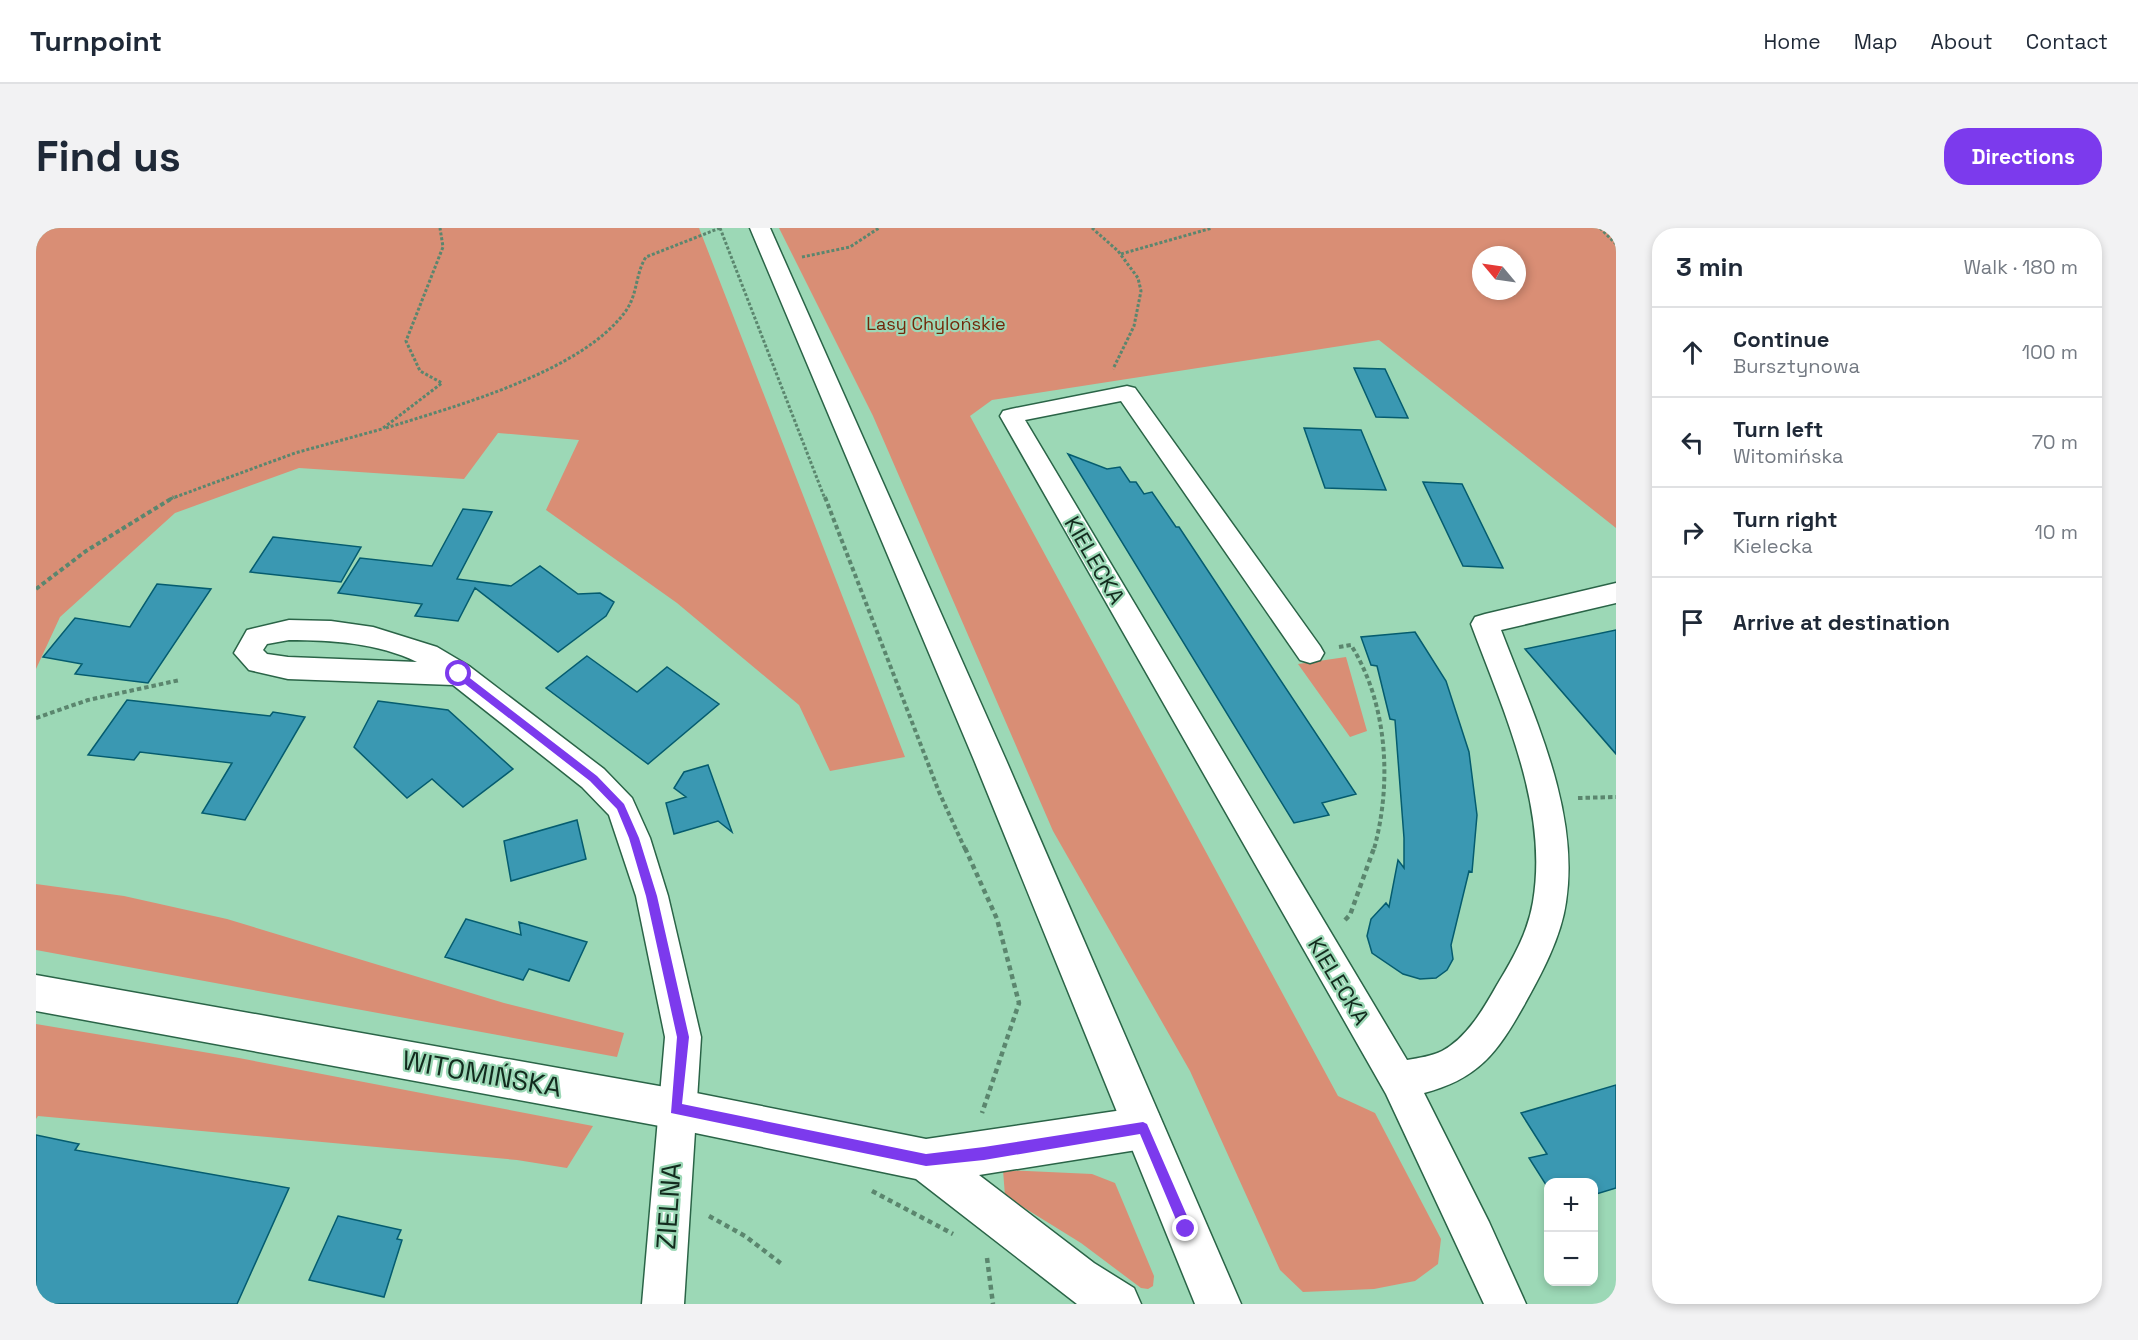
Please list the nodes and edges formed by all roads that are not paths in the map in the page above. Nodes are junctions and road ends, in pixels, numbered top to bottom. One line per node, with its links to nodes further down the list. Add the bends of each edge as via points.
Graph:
1 (760, 228): 8 (main road, via 990,760)
2 (1616, 592): 6 (street, via 1485,624 1534,768 1548,823 1554,871 1550,903 1522,974 1501,1011 1470,1051 1451,1066)
3 (1310, 653): 6 (street, KIELECKA, via 1127,393 1011,416)
4 (459, 674): 4 (street, ZIELNA, via 406,646 291,628 257,637 248,653 259,663 288,668); 7 (street, ZIELNA, via 593,778 621,807 652,896 683,1037)
5 (36, 993): 7 (main road, WITOMIŃSKA)
6 (1398, 1081): 13 (street, KIELECKA)
7 (676, 1109): 9 (main road, WITOMIŃSKA); 10 (street, ZIELNA)
8 (1143, 1128): 9 (main road, WITOMIŃSKA); 12 (main road)
9 (926, 1160): 11 (main road, WITOMIŃSKA, via 1078,1279)
10 (663, 1304)
11 (1118, 1304)
12 (1218, 1304)
13 (1505, 1304)

